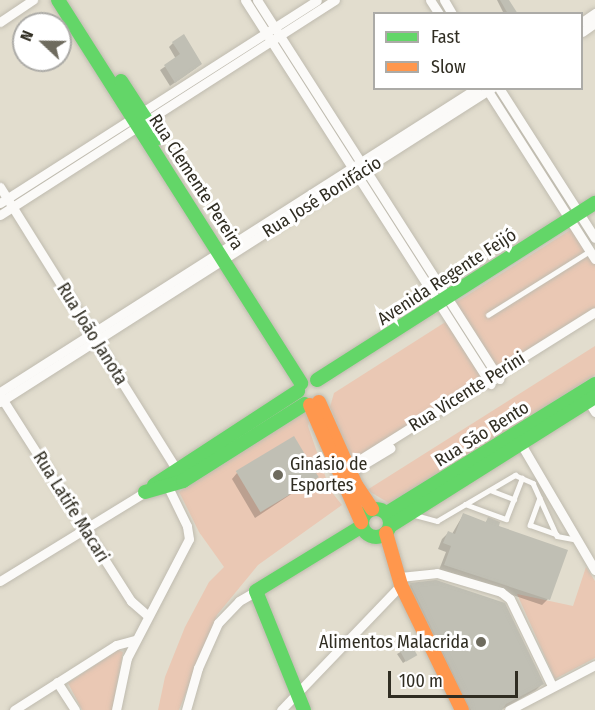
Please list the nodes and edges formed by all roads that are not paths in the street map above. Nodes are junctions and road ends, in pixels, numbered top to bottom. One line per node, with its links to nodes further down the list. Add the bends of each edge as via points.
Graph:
1 (33, 0): 8 (street)
2 (58, 0): 16 (main road, Rua Clemente Pereira)
3 (70, 0): 16 (main road, Rua Clemente Pereira)
4 (245, 0): 9 (street)
5 (257, 0): 9 (street)
6 (317, 0): 9 (street)
7 (335, 0): 9 (street)
8 (0, 22)
9 (273, 34): 10 (street); 11 (street); 17 (street)
10 (223, 60): 11 (street); 16 (street)
11 (229, 69): 16 (street)
12 (474, 90): 17 (street, Rua José Bonifácio)
13 (487, 90): 17 (street, Rua José Bonifácio)
14 (490, 90): 22 (street)
15 (501, 90): 22 (street)
16 (140, 119): 19 (street); 24 (main road, Rua Clemente Pereira)
17 (359, 169): 24 (street, Rua José Bonifácio); 26 (street)
18 (0, 188): 19 (street, Rua João Janota)
19 (7, 203): 21 (street); 30 (street, Rua João Janota)
20 (595, 203): 22 (main road, Avenida Regente Feijó)
21 (0, 215)
22 (581, 219): 23 (street); 25 (street); 26 (main road, Avenida Regente Feijó)
23 (595, 238)
24 (225, 253): 30 (street, Rua José Bonifácio); 32 (main road, Rua Clemente Pereira)
25 (592, 255): 28 (lane)
26 (446, 304): 31 (street); 32 (main road, Avenida Regente Feijó, via 364,357)
27 (595, 312): 31 (street, Rua Vicente Perini)
28 (488, 315)
29 (595, 318): 31 (street, Rua Vicente Perini)
30 (94, 337): 34 (street, Rua José Bonifácio); 40 (street, Rua João Janota)
31 (493, 379): 39 (street, Rua Vicente Perini)
32 (309, 384): 36 (main road); 36 (main road, Rua Clemente Pereira); 37 (main road, Avenida Regente Feijó)
33 (595, 384): 35 (main road, Rua São Bento)
34 (1, 397): 52 (street, Rua Latife Macari)
35 (590, 400): 38 (main road, Rua São Bento)
36 (312, 404): 37 (main road, Avenida Regente Feijó); 39 (main road)
37 (246, 432): 40 (main road, Avenida Regente Feijó)
38 (518, 440): 49 (main road, Rua São Bento); 51 (main road, Rua São Bento); 54 (street)
39 (345, 472): 48 (main road); 50 (main road)
40 (180, 475): 42 (main road, Avenida Regente Feijó)
41 (522, 478): 43 (lane, via 515,475); 45 (lane, via 533,483); 46 (lane)
42 (165, 482): 44 (main road, Avenida Regente Feijó); 59 (street, via 187,526 189,539)
43 (490, 490): 46 (lane); 47 (lane)
44 (145, 492): 52 (street, Avenida Regente Feijó)
45 (540, 498): 53 (lane); 53 (lane, via 530,525)
46 (514, 499): 47 (lane, via 506,519)
47 (465, 504): 49 (lane, via 437,520)
48 (372, 509): 50 (main road); 51 (main road)
49 (409, 514): 51 (main road, Rua São Bento)
50 (362, 524): 51 (main road, via 371,536); 58 (main road)
51 (388, 524): 57 (main road)
52 (85, 529): 56 (street, Avenida Regente Feijó); 59 (street, Rua Latife Macari, via 131,602)
53 (556, 534): 54 (lane, via 564,540)
54 (577, 540): 55 (street)
55 (595, 570)
56 (0, 581)
57 (400, 581): 63 (street, via 437,573 501,592 510,599); 64 (street); 71 (main road)
58 (256, 591): 64 (main road); 68 (street, via 239,601 218,623)
59 (147, 615): 60 (street)
60 (135, 640): 62 (street, via 122,641); 67 (street, via 124,663)
61 (595, 665): 63 (street)
62 (57, 682): 65 (street); 66 (street)
63 (552, 686): 72 (street)
64 (297, 693): 69 (street); 70 (main road)
65 (14, 710)
66 (75, 710)
67 (116, 710)
68 (186, 710)
69 (281, 710)
70 (304, 710)
71 (462, 710)
72 (509, 710)

